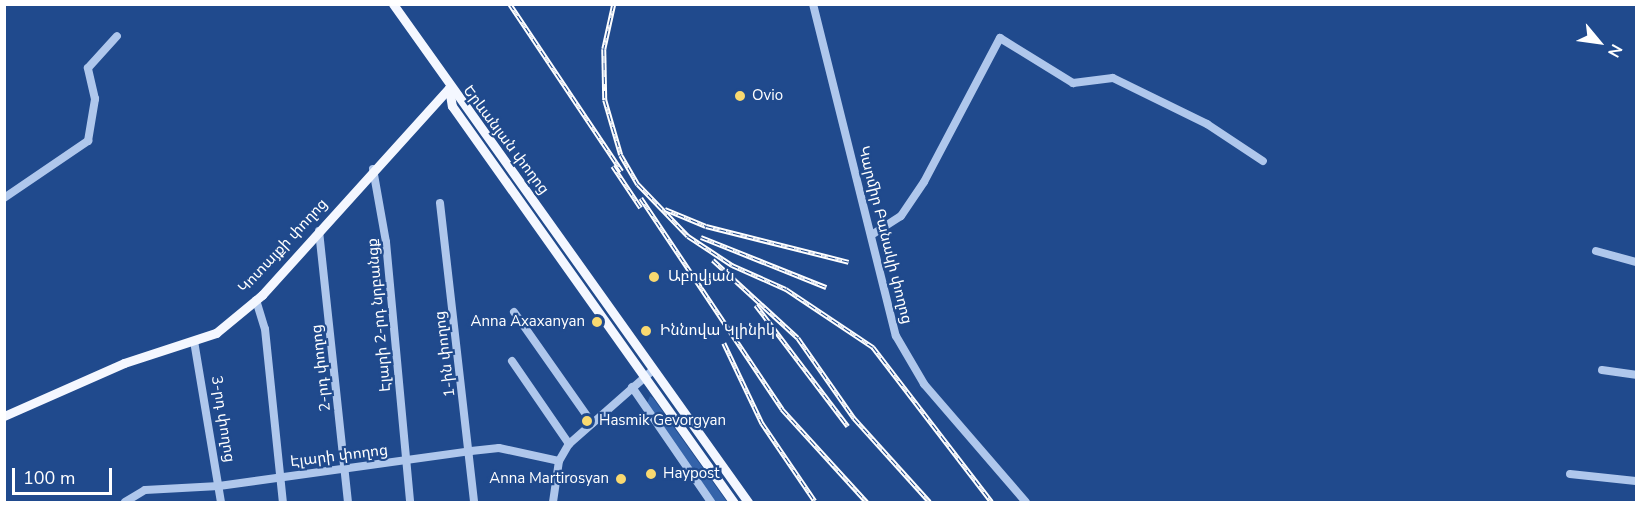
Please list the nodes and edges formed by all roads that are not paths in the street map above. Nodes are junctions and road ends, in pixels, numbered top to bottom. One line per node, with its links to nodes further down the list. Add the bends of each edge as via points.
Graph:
1 (393, 4): 4 (main road)
2 (813, 4): 10 (street, Կարմիր Բանակի փողոց)
3 (117, 36): 7 (street, via 88,68 95,99 88,141)
4 (449, 88): 6 (main road, Կոտայքի փողոց); 17 (main road, Երևանյան փողոց); 20 (main road, Երևանյան փողոց, via 452,106)
5 (1263, 161): 10 (street, via 1206,124 1113,78 1073,83 1000,38 924,182 901,216)
6 (373, 167): 9 (main road, Կոտայքի փողոց); 27 (street, Էլարի 2-րդ նրբանցք, via 386,242)
7 (4, 198)
8 (441, 203): 25 (street, 1-ին փողոց)
9 (319, 231): 13 (main road, Կոտայքի փողոց); 28 (street, 2-րդ փողոց)
10 (873, 234): 43 (street, Կարմիր Բանակի փողոց, via 896,336 924,384)
11 (1596, 251): 12 (street)
12 (1636, 262)
13 (256, 300): 15 (main road, Կոտայքի փողոց, via 216,333); 30 (street, via 265,329)
14 (514, 312): 23 (street)
15 (194, 341): 22 (main road, Կոտայքի փողոց, via 124,363); 32 (street, 3-րդ փողոց)
16 (512, 360): 24 (street)
17 (653, 370): 20 (street); 42 (main road, Երևանյան փողոց)
18 (1602, 370): 19 (street)
19 (1636, 375)
20 (644, 377): 21 (street); 41 (main road, Երևանյան փողոց)
21 (632, 387): 23 (street); 40 (street)
22 (4, 416)
23 (592, 423): 24 (street)
24 (569, 444): 26 (street)
25 (471, 451): 26 (street, Էլարի փողոց, via 500,448); 27 (street, Էլարի փողոց); 38 (street, 1-ին փողոց)
26 (559, 461): 39 (street)
27 (407, 462): 28 (street, Էլարի փողոց); 37 (street, Էլարի 2-րդ նրբանցք)
28 (346, 470): 30 (street, Էլարի փողոց); 36 (street, 2-րդ փողոց)
29 (1570, 474): 31 (street)
30 (279, 477): 32 (street, Էլարի փողոց); 35 (street)
31 (1636, 481)
32 (219, 486): 33 (street, Էլարի փողոց, via 145,490); 34 (street, 3-րդ փողոց)
33 (125, 502)
34 (221, 502)
35 (283, 502)
36 (348, 502)
37 (410, 502)
38 (474, 502)
39 (553, 502)
40 (711, 502)
41 (733, 502)
42 (748, 502)
43 (1026, 502)

